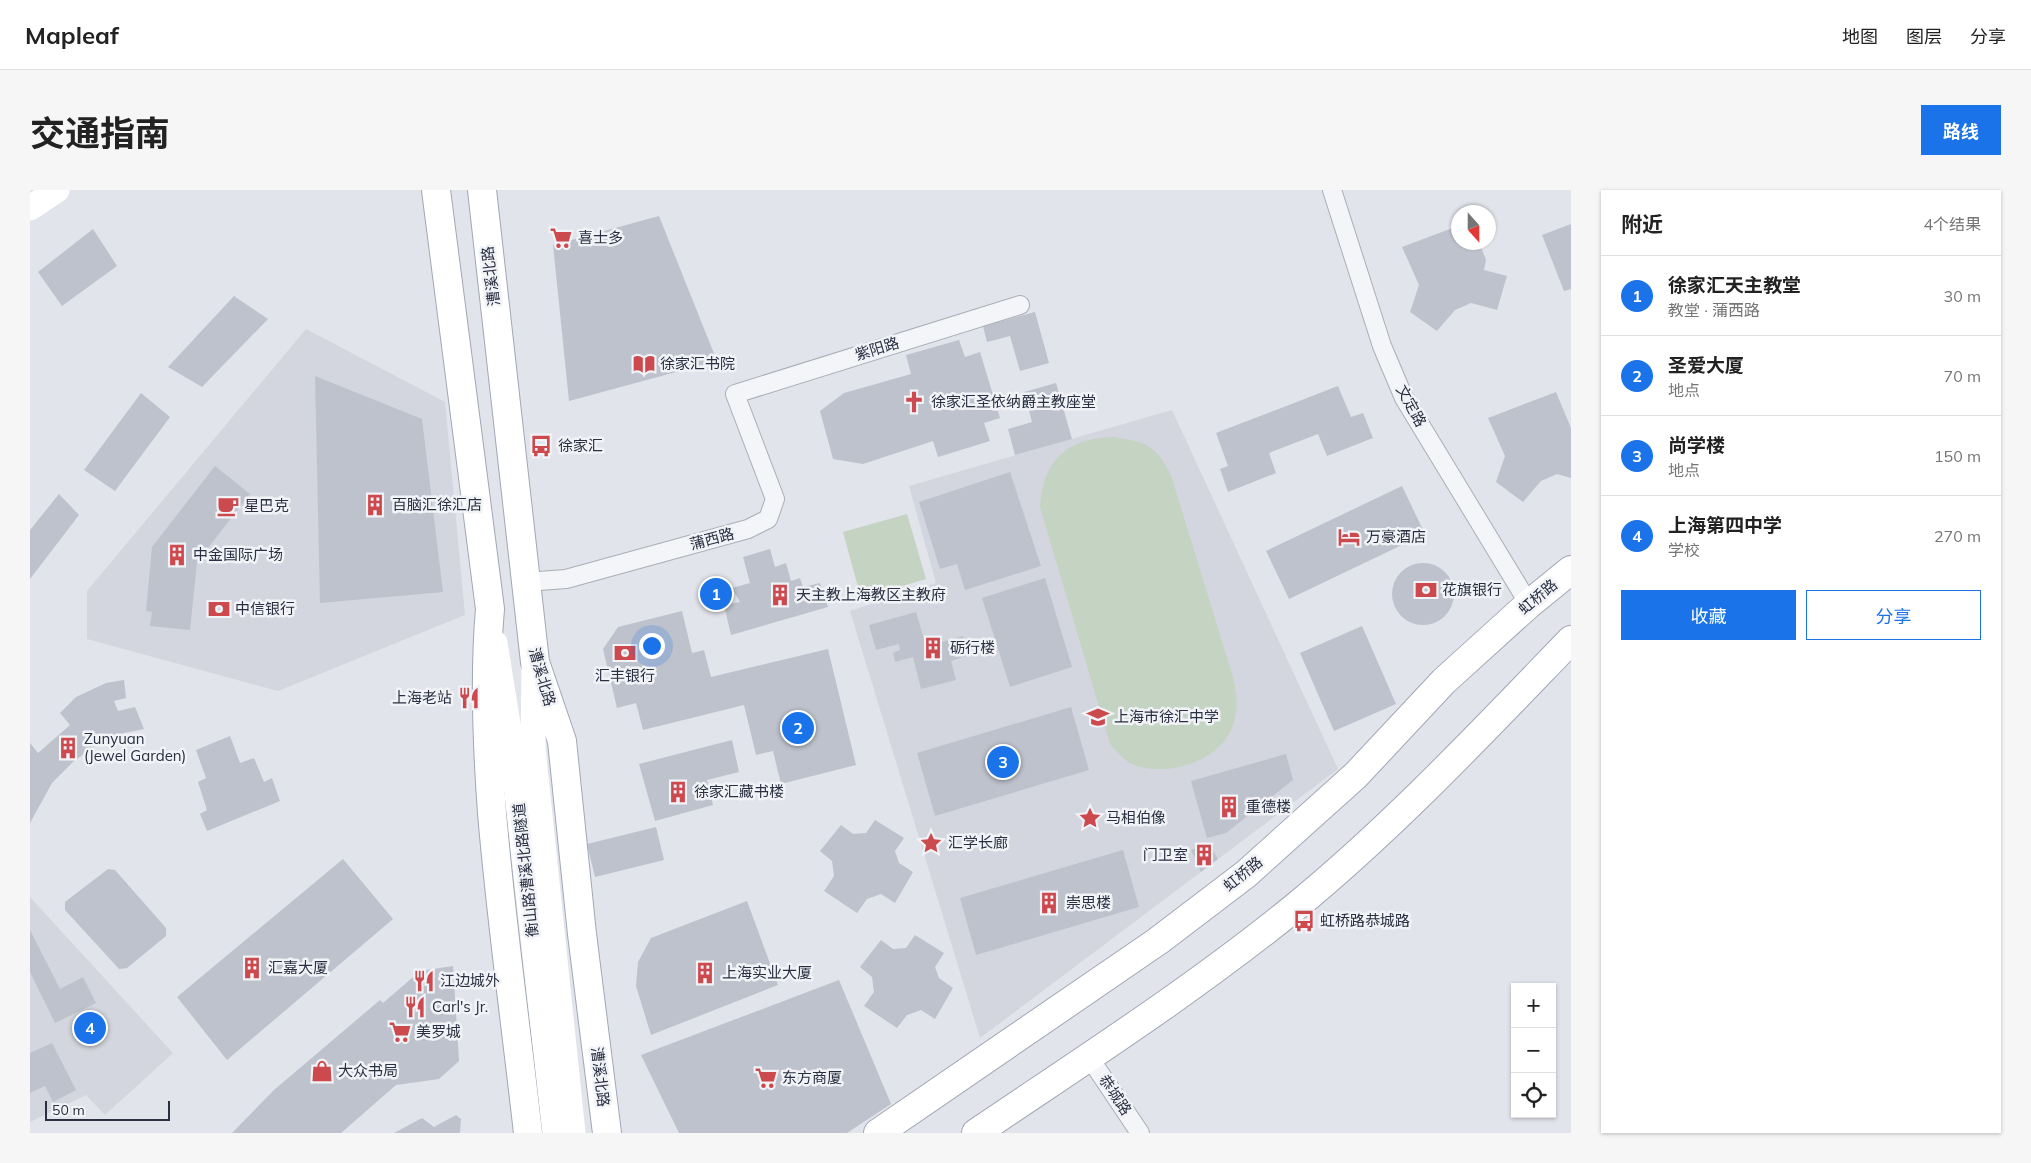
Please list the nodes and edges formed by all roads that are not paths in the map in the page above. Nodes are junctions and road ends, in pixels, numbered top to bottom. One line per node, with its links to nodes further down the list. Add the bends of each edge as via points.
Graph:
1 (57, 190): 5 (main road)
2 (436, 190): 11 (main road)
3 (482, 190): 9 (main road, 漕溪北路)
4 (1332, 190): 10 (street, 文定路, via 1382,346 1404,398)
5 (30, 208)
6 (1020, 305): 7 (street, 紫阳路)
7 (735, 394): 9 (street, 蒲西路, via 774,499 768,518 748,529 566,579)
8 (1571, 570): 10 (main road, 虹桥路)
9 (525, 582): 13 (main road, 漕溪北路)
10 (1529, 604): 19 (main road, 虹桥路, via 1444,681 1356,775 1246,874 1158,941)
11 (490, 608): 15 (main road, via 487,639 488,756 497,868); 16 (main road, 衡山路漕溪北路隧道, via 512,749)
12 (1571, 640): 14 (main road, via 1391,823 1294,908)
13 (535, 662): 17 (main road, 衡山路漕溪北路隧道, via 532,748); 18 (main road, 漕溪北路, via 562,741)
14 (1089, 1057): 20 (main road); 21 (street, 恭城路)
15 (528, 1133)
16 (555, 1133)
17 (574, 1133)
18 (607, 1133)
19 (878, 1133)
20 (976, 1133)
21 (1140, 1133)

